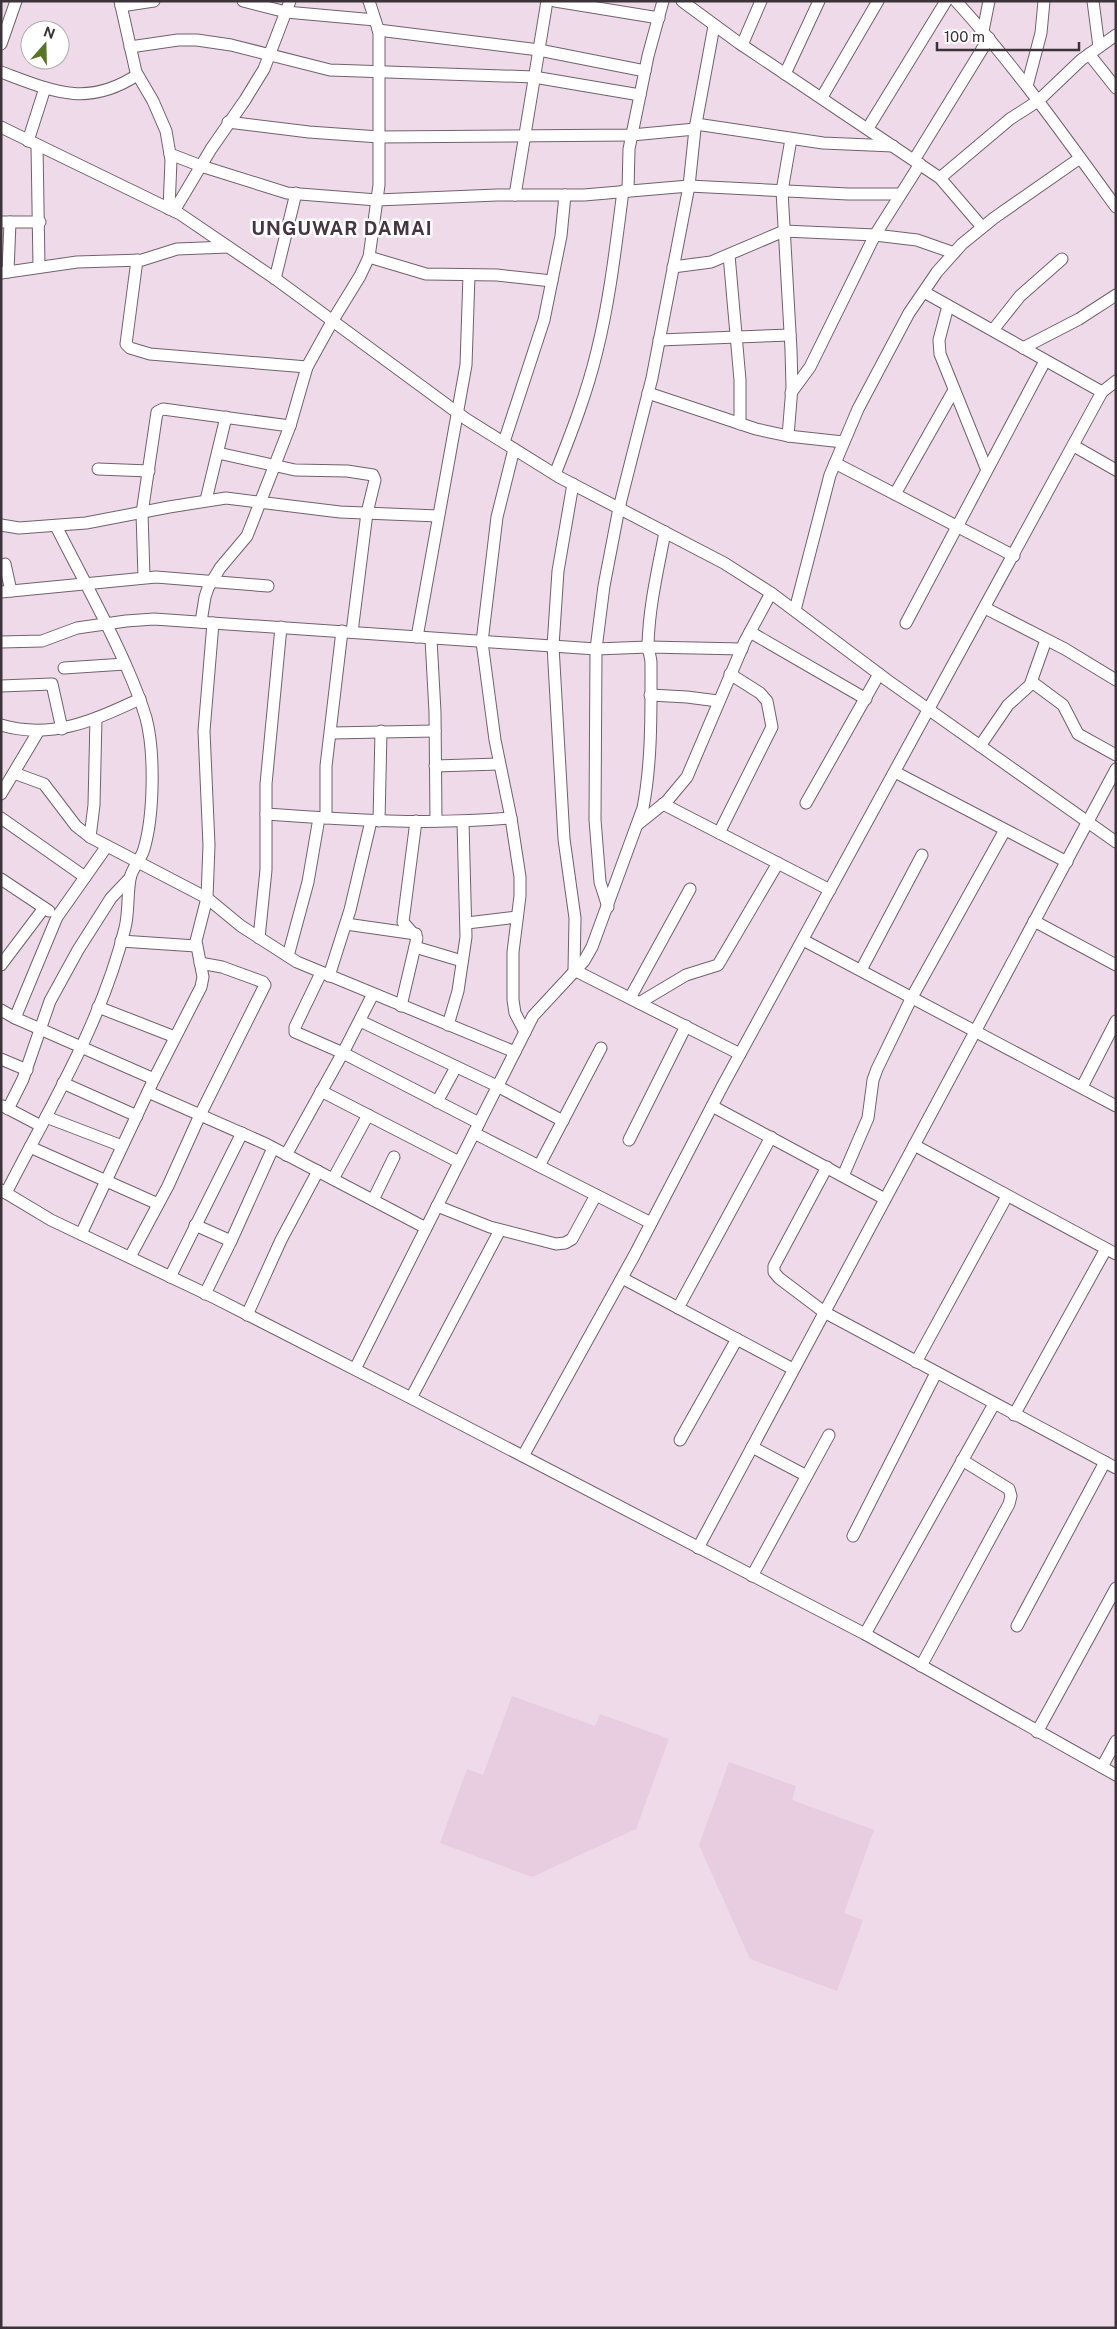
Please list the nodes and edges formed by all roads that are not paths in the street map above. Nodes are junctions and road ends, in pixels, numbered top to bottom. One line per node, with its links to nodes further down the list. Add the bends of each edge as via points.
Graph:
1 (16, 1): 24 (street)
2 (154, 1): 17 (street)
3 (243, 1): 18 (street)
4 (369, 1): 20 (street)
5 (547, 1): 28 (street)
6 (556, 1): 19 (street)
7 (663, 1): 19 (street)
8 (682, 1): 21 (street)
9 (761, 1): 25 (street)
10 (819, 1): 34 (street)
11 (878, 1): 41 (street)
12 (946, 1): 46 (street)
13 (956, 1): 22 (street)
14 (989, 1): 22 (street)
15 (1044, 1): 37 (street, via 1041,33)
16 (1093, 1): 27 (street)
17 (120, 4): 26 (street)
18 (288, 7): 20 (street); 30 (street)
19 (659, 18): 31 (street)
20 (376, 25): 28 (street); 33 (street)
21 (714, 26): 25 (street); 44 (street)
22 (986, 35): 37 (street); 55 (street)
23 (1116, 35): 27 (street)
24 (1, 44)
25 (742, 45): 34 (street)
26 (130, 46): 30 (street, via 197,40); 35 (street)
27 (1099, 47): 29 (street)
28 (539, 50): 31 (street); 36 (street)
29 (1089, 54): 39 (street); 42 (street)
30 (270, 56): 33 (street, via 330,70); 43 (street, via 245,100)
31 (645, 71): 40 (street)
32 (1, 72): 38 (street)
33 (379, 73): 36 (street); 49 (street)
34 (785, 74): 41 (street)
35 (137, 76): 38 (street, via 118,87 83,93 54,92); 53 (street, via 166,131)
36 (534, 77): 40 (street); 48 (street)
37 (1026, 86): 42 (street)
38 (45, 88): 51 (street)
39 (1116, 88)
40 (640, 95): 47 (street)
41 (822, 97): 46 (street)
42 (1038, 101): 54 (street); 57 (street, via 1010,119)
43 (228, 122): 49 (street); 56 (street)
44 (696, 126): 47 (street); 50 (street); 58 (street)
45 (1, 127): 51 (street)
46 (868, 128): 52 (street)
47 (632, 135): 48 (street); 59 (street)
48 (525, 136): 49 (street); 64 (street)
49 (379, 137): 66 (street)
50 (791, 139): 52 (street); 60 (street)
51 (32, 143): 67 (street); 69 (street)
52 (894, 146): 55 (street)
53 (170, 154): 56 (street); 67 (street)
54 (1080, 158): 65 (street); 70 (street)
55 (917, 162): 57 (street); 63 (street)
56 (200, 166): 61 (street); 67 (street)
57 (940, 178): 70 (street)
58 (689, 186): 59 (street); 60 (street); 80 (street)
59 (625, 191): 62 (street); 117 (street, via 597,350 579,413)
60 (782, 191): 63 (street); 71 (street)
61 (296, 193): 66 (street); 83 (street)
62 (565, 194): 64 (street); 84 (street)
63 (900, 194): 72 (street)
64 (515, 195): 66 (street)
65 (1113, 199)
66 (377, 200): 76 (street)
67 (172, 210): 73 (street)
68 (6, 222): 69 (street); 81 (street)
69 (40, 222): 79 (street)
70 (982, 227): 74 (street)
71 (784, 231): 72 (street); 75 (street); 90 (street)
72 (875, 235): 74 (street, via 917,240); 100 (street, via 810,367)
73 (228, 247): 78 (street, via 177,249); 83 (street)
74 (954, 253): 85 (street)
75 (729, 255): 80 (street, via 710,262); 91 (street)
76 (369, 258): 82 (street, via 426,274); 88 (street)
77 (1062, 259): 89 (street, via 1020,296)
78 (137, 260): 79 (street); 95 (street, via 126,344 130,348 150,354)
79 (39, 267): 81 (street)
80 (673, 267): 92 (street)
81 (4, 272)
82 (468, 276): 84 (street, via 497,275); 101 (street, via 466,365)
83 (275, 279): 88 (street)
84 (552, 281): 106 (street, via 544,320)
85 (924, 292): 87 (street); 107 (street, via 909,313)
86 (1116, 295): 93 (street, via 1080,319)
87 (948, 306): 89 (street); 97 (street, via 939,340 940,354)
88 (333, 320): 95 (street); 101 (street)
89 (992, 330): 93 (street)
90 (790, 335): 91 (street); 100 (street)
91 (736, 339): 92 (street); 103 (street)
92 (659, 340): 99 (street)
93 (1023, 348): 94 (street)
94 (1045, 361): 98 (street); 114 (street)
95 (308, 367): 104 (street)
96 (1116, 381): 98 (street)
97 (954, 390): 114 (street); 119 (street)
98 (1102, 392): 108 (street)
99 (648, 393): 103 (street); 122 (street)
100 (791, 393): 105 (street)
101 (457, 412): 106 (street); 125 (street)
102 (226, 418): 104 (street); 110 (street); 116 (street, via 159,410 155,415)
103 (740, 424): 105 (street)
104 (290, 426): 112 (street)
105 (788, 436): 107 (street)
106 (504, 442): 109 (street)
107 (843, 442): 111 (street)
108 (1074, 446): 115 (street); 130 (street)
109 (514, 449): 117 (street); 150 (street, via 497,517)
110 (218, 452): 112 (street); 120 (street)
111 (835, 462): 119 (street); 139 (street)
112 (274, 466): 121 (street); 124 (street, via 369,473 375,480)
113 (98, 468): 116 (street)
114 (986, 468): 128 (street)
115 (1116, 470)
116 (150, 471): 123 (street)
117 (556, 474): 118 (street)
118 (573, 484): 122 (street); 151 (street, via 558,571)
119 (895, 494): 128 (street)
120 (206, 500): 121 (street, via 226,498); 123 (street)
121 (259, 502): 124 (street); 133 (street, via 243,543)
122 (619, 508): 129 (street); 154 (street)
123 (142, 513): 127 (street, via 86,524); 132 (street)
124 (367, 513): 125 (street); 144 (street)
125 (438, 516): 146 (street)
126 (1, 525): 127 (street, via 19,528)
127 (56, 526): 134 (street)
128 (958, 527): 130 (street); 142 (street)
129 (665, 532): 137 (street, via 724,563); 152 (street, via 652,600)
130 (1014, 556): 138 (street)
131 (5, 564): 136 (street)
132 (144, 577): 133 (street); 134 (street)
133 (213, 580): 135 (street); 141 (street, via 205,597)
134 (87, 584): 136 (street); 140 (street)
135 (268, 586)
136 (6, 591)
137 (771, 593): 139 (street); 145 (street)
138 (984, 608): 148 (street); 166 (street)
139 (795, 610): 158 (street)
140 (108, 623): 141 (street, via 154,619); 149 (street, via 69,630 42,641); 155 (street)
141 (207, 623): 143 (street); 208 (street, via 204,731 209,845)
142 (906, 623)
143 (281, 626): 144 (street); 184 (street)
144 (347, 632): 146 (street); 173 (street)
145 (750, 632): 153 (street); 164 (street)
146 (417, 637): 147 (street)
147 (431, 639): 150 (street); 172 (street)
148 (1046, 640): 159 (street); 160 (street)
149 (1, 642)
150 (482, 642): 151 (street); 176 (street)
151 (553, 646): 154 (street); 227 (street, via 564,839 575,918)
152 (648, 647): 153 (street); 154 (street); 162 (street)
153 (742, 648): 157 (street)
154 (596, 649): 209 (street, via 595,820 600,882)
155 (125, 664): 156 (street); 163 (street)
156 (64, 668)
157 (730, 674): 165 (street); 195 (street, via 767,701 772,727)
158 (880, 674): 164 (street); 166 (street)
159 (1116, 680)
160 (1032, 682): 174 (street, via 1008,705); 175 (street, via 1063,705 1078,734)
161 (1, 686): 169 (street, via 52,684)
162 (650, 695): 165 (street); 193 (street, via 645,795)
163 (140, 699): 167 (street); 200 (street, via 151,749 148,830)
164 (866, 699): 182 (street)
165 (718, 701): 183 (street, via 687,776)
166 (928, 710): 174 (street); 179 (street)
167 (96, 718): 169 (street); 196 (street)
168 (1, 725): 171 (street)
169 (62, 729): 171 (street)
170 (381, 731): 172 (street); 173 (street); 188 (street)
171 (38, 732): 180 (street)
172 (435, 732): 177 (street)
173 (331, 733): 186 (street)
174 (980, 746): 192 (street)
175 (1116, 755)
176 (499, 764): 177 (street); 187 (street)
177 (435, 766): 190 (street)
178 (1115, 771): 192 (street)
179 (894, 772): 194 (street); 207 (street)
180 (14, 773): 181 (street); 196 (street, via 44,784 76,826)
181 (1, 794)
182 (806, 803)
183 (663, 804): 193 (street); 195 (street)
184 (266, 814): 186 (street); 217 (street, via 266,870)
185 (1, 818): 203 (street)
186 (322, 818): 188 (street); 222 (street)
187 (510, 818): 191 (street); 212 (street, via 520,877)
188 (375, 821): 189 (street); 215 (street)
189 (416, 821): 190 (street); 216 (street, via 403,922)
190 (436, 822): 191 (street)
191 (463, 822): 214 (street)
192 (1088, 822): 197 (street); 201 (street)
193 (637, 825): 209 (street)
194 (1005, 830): 201 (street); 231 (street)
195 (719, 833): 202 (street)
196 (90, 837): 198 (street)
197 (1116, 842)
198 (107, 846): 200 (street); 203 (street)
199 (922, 856): 228 (street)
200 (140, 861): 204 (street); 208 (street)
201 (1067, 862): 213 (street)
202 (778, 863): 207 (street); 232 (street, via 718,965)
203 (86, 877): 211 (street)
204 (130, 878): 219 (street, via 129,912); 241 (street, via 111,898 78,950 50,1001)
205 (3, 882): 210 (street)
206 (690, 889): 232 (street)
207 (830, 890): 218 (street)
208 (207, 898): 217 (street); 220 (street)
209 (608, 907): 227 (street, via 592,947)
210 (44, 908): 211 (street); 225 (street)
211 (57, 917): 236 (street)
212 (517, 917): 214 (street); 243 (street, via 512,952 513,1000 515,1013)
213 (1034, 921): 226 (street); 242 (street)
214 (467, 923): 223 (street)
215 (346, 924): 216 (street); 229 (street)
216 (416, 934): 221 (street)
217 (259, 938): 222 (street)
218 (803, 940): 228 (street); 249 (street)
219 (121, 941): 220 (street); 234 (street)
220 (196, 946): 224 (street)
221 (415, 946): 223 (street); 233 (street)
222 (288, 956): 229 (street)
223 (462, 961): 239 (street, via 458,991)
224 (200, 964): 244 (street, via 201,986); 263 (street, via 222,967 265,984)
225 (1, 965)
226 (1116, 965)
227 (574, 970): 232 (street); 243 (street, via 533,1016)
228 (861, 970): 231 (street)
229 (325, 974): 230 (street); 248 (street, via 294,1030)
230 (373, 994): 233 (street); 237 (street)
231 (912, 997): 242 (street); 282 (street, via 873,1080 868,1118)
232 (635, 1000): 240 (street)
233 (401, 1006): 239 (street)
234 (98, 1007): 244 (street); 245 (street)
235 (1, 1010): 236 (street)
236 (15, 1018): 241 (street)
237 (360, 1021): 248 (street); 251 (street)
238 (1116, 1021): 256 (street)
239 (448, 1025): 247 (street)
240 (686, 1026): 249 (street); 271 (street)
241 (40, 1029): 245 (street); 252 (street)
242 (976, 1030): 256 (street); 272 (street)
243 (525, 1032): 247 (street)
244 (175, 1037): 253 (street)
245 (82, 1047): 253 (street); 254 (street)
246 (601, 1048): 266 (street)
247 (515, 1052): 255 (street)
248 (342, 1053): 257 (street); 259 (street)
249 (740, 1054): 260 (street)
250 (1, 1059): 252 (street)
251 (456, 1067): 255 (street); 259 (street)
252 (27, 1070): 262 (street)
253 (154, 1079): 258 (street)
254 (63, 1083): 265 (street); 267 (street)
255 (498, 1086): 266 (street); 268 (street)
256 (1082, 1087): 261 (street)
257 (322, 1091): 264 (street); 276 (street)
258 (148, 1092): 263 (street); 265 (street)
259 (437, 1102): 268 (street)
260 (712, 1106): 270 (street); 292 (street)
261 (1116, 1106)
262 (3, 1107): 267 (street)
263 (200, 1115): 269 (street); 290 (street)
264 (368, 1115): 278 (street); 283 (street)
265 (137, 1116): 273 (street)
266 (563, 1121): 279 (street)
267 (43, 1122): 273 (street); 274 (street)
268 (477, 1128): 278 (street); 279 (street)
269 (242, 1133): 275 (street); 293 (street)
270 (771, 1137): 280 (street); 303 (street)
271 (629, 1140)
272 (914, 1145): 287 (street); 288 (street)
273 (122, 1146): 284 (street)
274 (30, 1147): 284 (street); 285 (street)
275 (273, 1148): 276 (street); 297 (street)
276 (286, 1155): 281 (street)
277 (394, 1157): 289 (street)
278 (459, 1162): 291 (street)
279 (539, 1166): 286 (street)
280 (827, 1167): 282 (street); 304 (street, via 774,1266 778,1278)
281 (318, 1171): 283 (street); 305 (street, via 289,1224)
282 (843, 1176): 288 (street)
283 (333, 1179): 289 (street)
284 (106, 1181): 290 (street); 296 (street)
285 (4, 1191): 296 (street)
286 (596, 1195): 292 (street); 295 (street, via 572,1239 565,1243 556,1244)
287 (1007, 1196): 298 (street); 307 (street)
288 (885, 1199): 304 (street)
289 (373, 1200): 294 (street)
290 (158, 1204): 299 (street)
291 (437, 1206): 294 (street); 295 (street)
292 (651, 1223): 301 (street)
293 (195, 1225): 297 (street); 300 (street)
294 (426, 1228): 308 (street)
295 (500, 1230): 311 (street)
296 (81, 1234): 299 (street)
297 (232, 1241): 302 (street)
298 (1111, 1252): 313 (street)
299 (130, 1258): 300 (street)
300 (170, 1277): 302 (street)
301 (622, 1278): 303 (street); 317 (street)
302 (205, 1294): 305 (street)
303 (678, 1308): 306 (street)
304 (824, 1312): 307 (street); 309 (street)
305 (247, 1315): 308 (street)
306 (737, 1339): 309 (street); 315 (street)
307 (916, 1362): 310 (street)
308 (355, 1369): 311 (street)
309 (793, 1369): 316 (street)
310 (936, 1373): 312 (street); 321 (street)
311 (412, 1398): 317 (street)
312 (994, 1404): 313 (street); 318 (street)
313 (1014, 1415): 319 (street)
314 (829, 1435): 320 (street)
315 (680, 1440)
316 (752, 1447): 320 (street); 322 (street)
317 (522, 1456): 322 (street)
318 (962, 1460): 326 (street); 327 (street, via 1009,1489 1011,1496)
319 (1110, 1465): 325 (street)
320 (806, 1475): 323 (street)
321 (853, 1536)
322 (698, 1548): 323 (street)
323 (752, 1576): 326 (street)
324 (1116, 1588): 328 (street)
325 (1017, 1626)
326 (865, 1634): 327 (street)
327 (921, 1666): 328 (street)
328 (1037, 1732): 330 (street)
329 (1116, 1741): 330 (street)
330 (1102, 1767): 331 (street)
331 (1116, 1775)

